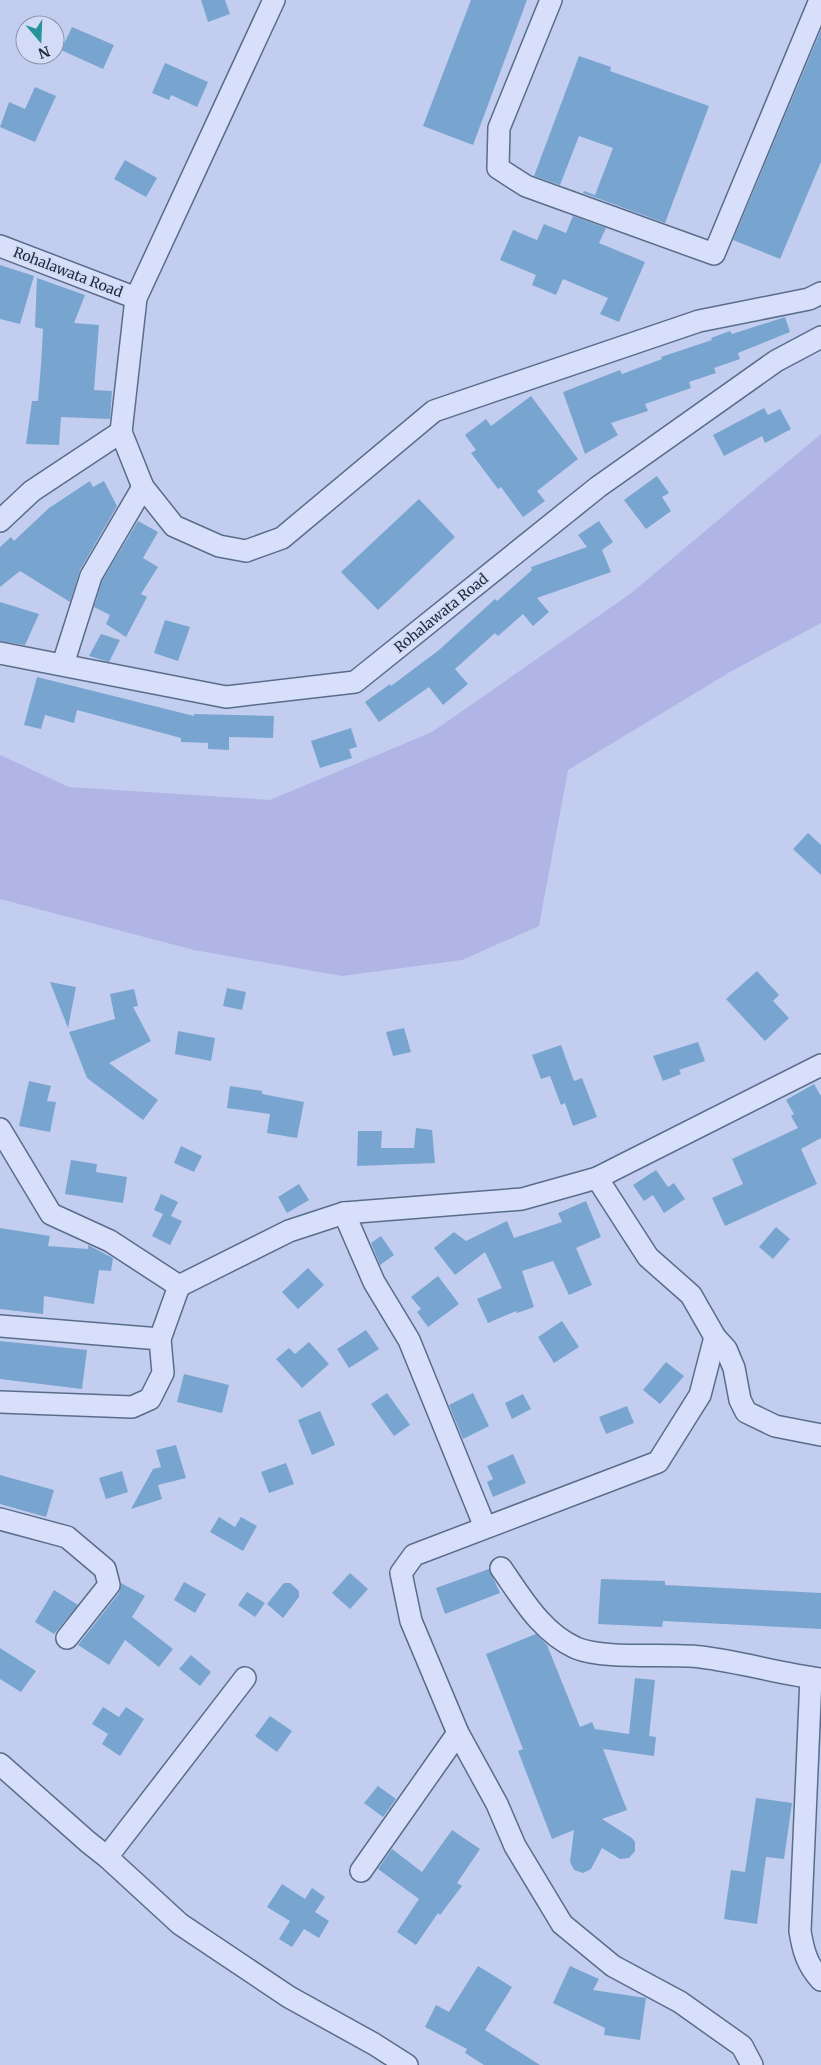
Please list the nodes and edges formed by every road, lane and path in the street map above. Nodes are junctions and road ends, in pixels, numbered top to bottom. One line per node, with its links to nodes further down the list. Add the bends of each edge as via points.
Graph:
1 (274, 0): 6 (street)
2 (551, 0): 3 (street, via 499,128 498,168 526,186 714,254)
3 (820, 0)
4 (0, 246): 6 (street, Rohalawata Road)
5 (821, 293): 9 (street, via 809,299 699,322 434,411 282,538 246,551 218,546 174,526)
6 (136, 298): 8 (street)
7 (821, 336): 12 (street, Rohalawata Road, via 776,361 598,487 355,682 226,697)
8 (122, 432): 9 (street); 10 (street, via 32,490)
9 (143, 487): 12 (street, via 91,576)
10 (0, 521)
11 (0, 652): 12 (street, Rohalawata Road)
12 (63, 664)
13 (821, 1065): 15 (street)
14 (0, 1129): 17 (street, via 51,1214 110,1241)
15 (597, 1178): 16 (street, via 522,1199); 19 (street, via 648,1257 691,1294)
16 (344, 1213): 17 (street, via 289,1231); 24 (street, via 374,1282 409,1340)
17 (179, 1286): 20 (street)
18 (0, 1326): 20 (street)
19 (715, 1337): 22 (street, via 726,1349 734,1368 740,1400 746,1412 775,1426); 24 (street, via 700,1395 658,1462)
20 (160, 1339): 21 (street, via 162,1373 150,1399 132,1406)
21 (0, 1402)
22 (821, 1434)
23 (0, 1519): 26 (street, via 67,1537 105,1569 110,1584)
24 (485, 1527): 29 (street, via 414,1555 401,1573 411,1621)
25 (502, 1568): 28 (street, via 531,1611 555,1636 577,1648 610,1654 700,1657)
26 (67, 1638)
27 (245, 1678): 31 (street)
28 (816, 1679): 33 (street, via 800,1931 803,1952)
29 (458, 1733): 32 (street); 35 (street, via 497,1804 515,1846 562,1924 612,1966 680,2002 742,2046)
30 (0, 1764): 31 (street)
31 (107, 1857): 34 (street, via 180,1924 289,1997)
32 (361, 1871)
33 (821, 1980)
34 (407, 2065)
35 (752, 2065)

